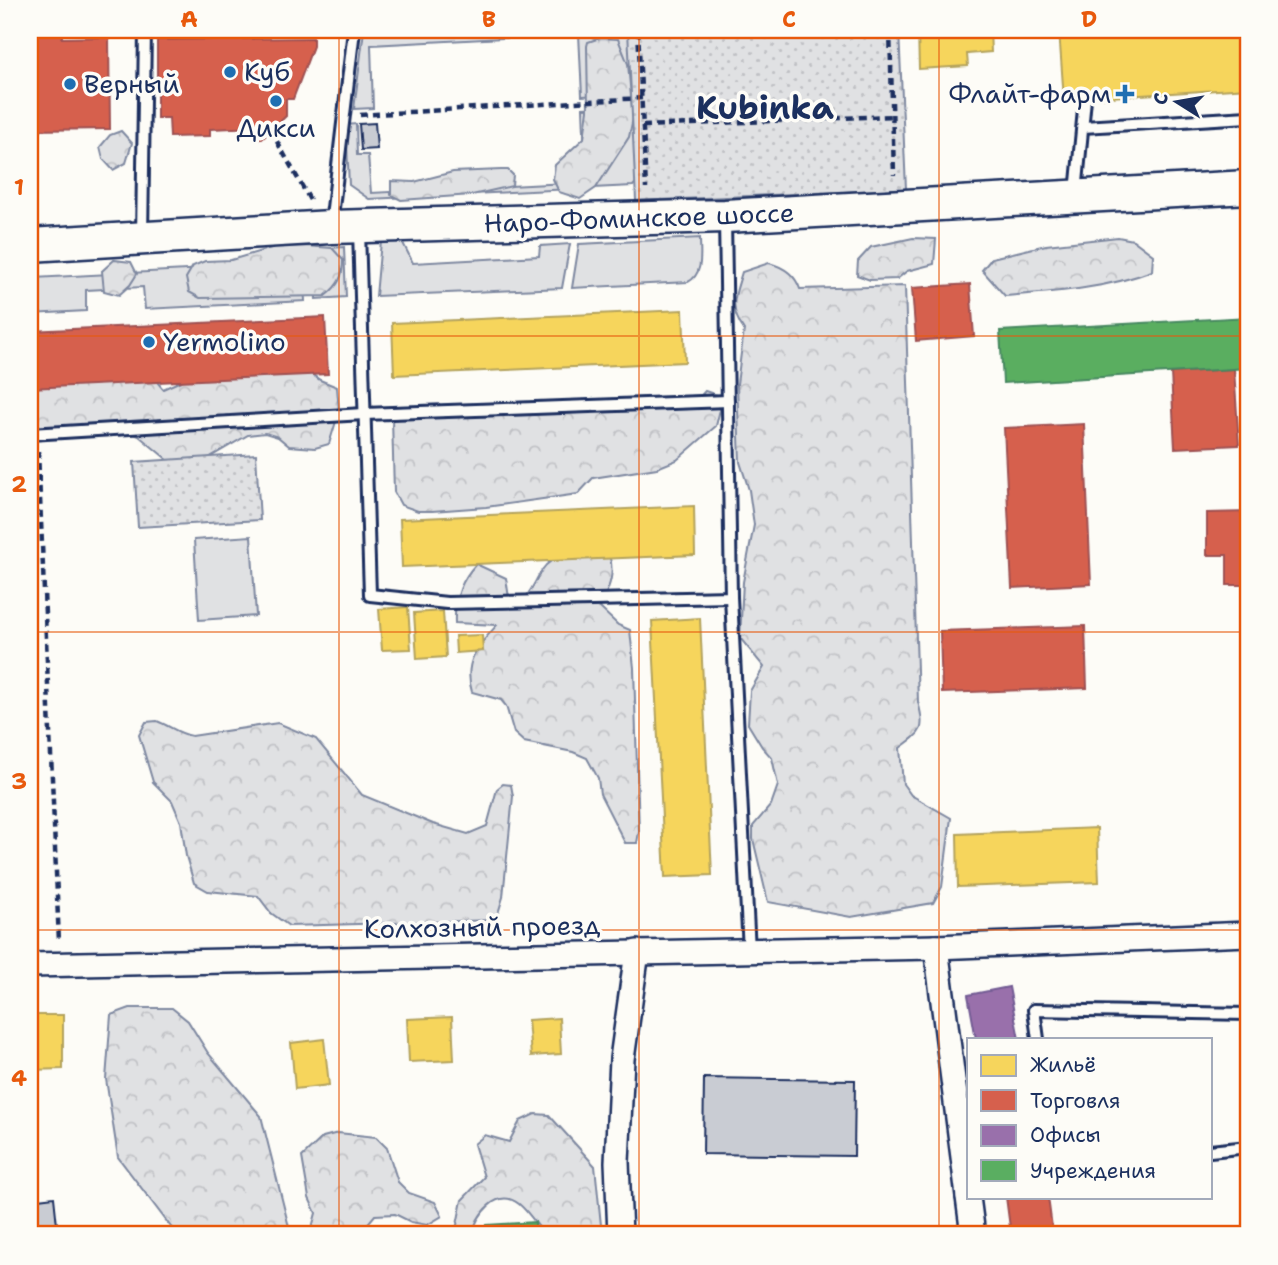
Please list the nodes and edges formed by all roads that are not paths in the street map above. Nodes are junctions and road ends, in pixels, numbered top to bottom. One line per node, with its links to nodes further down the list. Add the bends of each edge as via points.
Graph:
1 (145, 30): 10 (lane)
2 (354, 30): 9 (lane)
3 (1085, 99): 5 (lane)
4 (1248, 117): 5 (lane)
5 (1083, 127): 7 (lane)
6 (1248, 187): 7 (street, Наро-Фоминское шоссе)
7 (1076, 196): 8 (street, Наро-Фоминское шоссе)
8 (725, 216): 9 (street, Наро-Фоминское шоссе); 12 (lane)
9 (334, 220): 10 (street, Наро-Фоминское шоссе); 13 (lane)
10 (142, 238): 11 (street, Наро-Фоминское шоссе)
11 (30, 245)
12 (728, 401): 13 (lane); 15 (lane)
13 (365, 414): 14 (lane); 15 (lane, via 370,595 447,603)
14 (33, 433)
15 (731, 597): 18 (lane)
16 (1248, 934): 17 (street, Колхозный проезд)
17 (936, 947): 18 (street, Колхозный проезд); 25 (street)
18 (749, 951): 19 (street, Колхозный проезд)
19 (637, 952): 20 (street, Колхозный проезд); 27 (street, via 622,1059 617,1162)
20 (30, 965)
21 (1248, 1014): 22 (lane, via 1034,1010)
22 (1038, 1038)
23 (1248, 1147): 24 (lane)
24 (1212, 1152)
25 (967, 1189)
26 (968, 1198): 28 (street)
27 (620, 1235)
28 (973, 1235)

